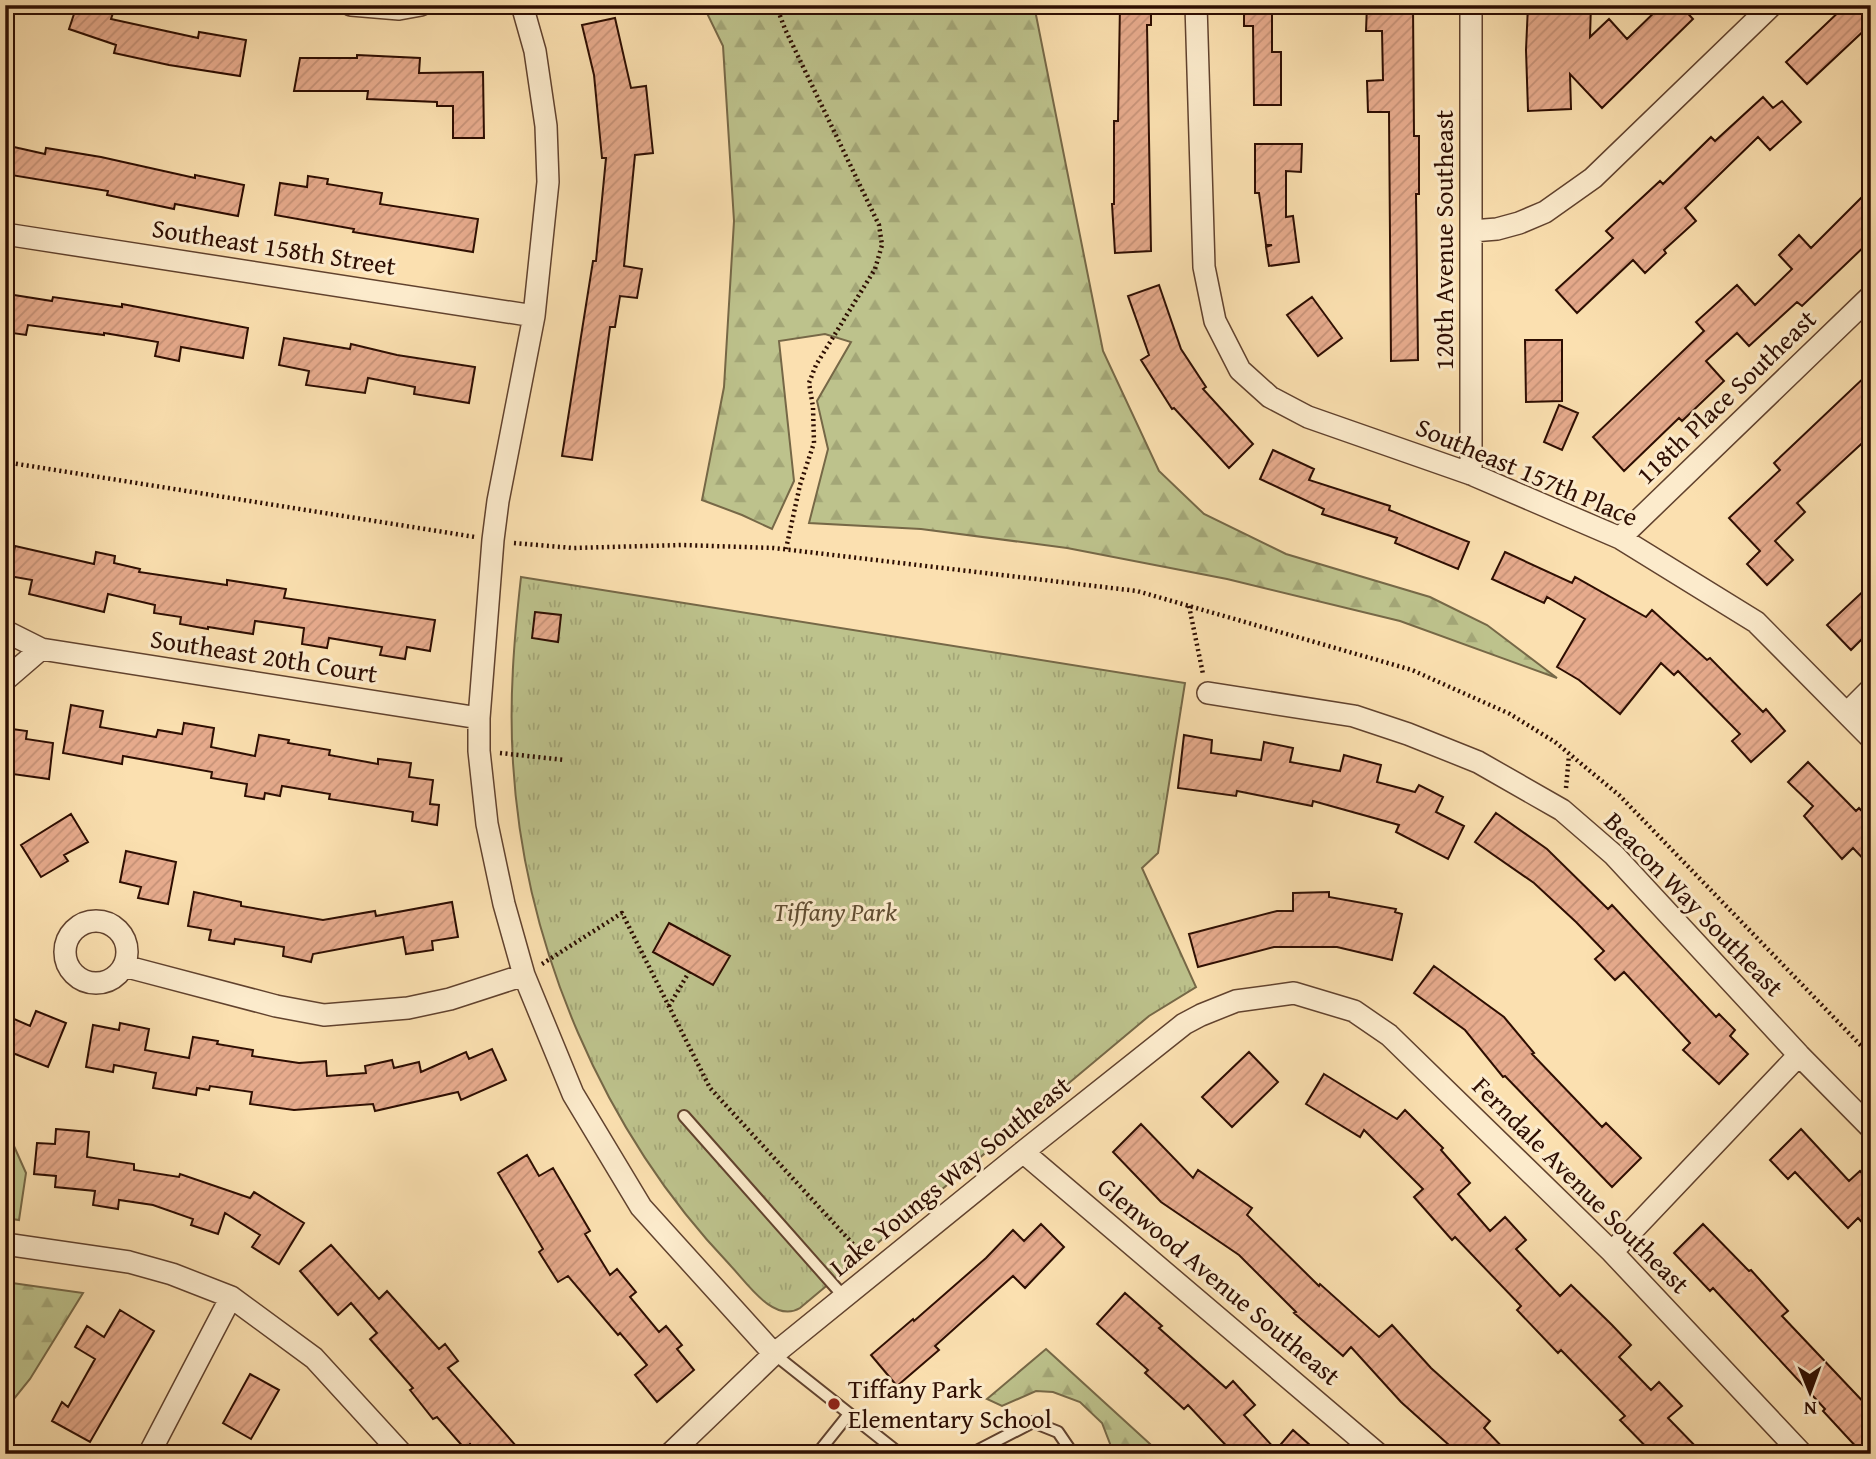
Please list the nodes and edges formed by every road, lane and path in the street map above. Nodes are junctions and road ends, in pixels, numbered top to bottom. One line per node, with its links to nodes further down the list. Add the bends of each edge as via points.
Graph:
1 (351, 5): 2 (street, via 399,9)
2 (421, 5)
3 (522, 5): 11 (street, via 546,126 548,182)
4 (776, 5): 16 (path, via 879,225 882,245 875,269 809,383 814,443)
5 (1196, 5): 13 (street, Southeast 157th Place, via 1204,267 1215,321 1240,370 1270,397 1308,417)
6 (1471, 5): 8 (street, 120th Avenue Southeast)
7 (1772, 5): 8 (street, via 1593,178 1545,212 1497,229)
8 (1472, 231): 13 (street, 120th Avenue Southeast)
9 (5, 234): 11 (street, Southeast 158th Street)
10 (1871, 296): 14 (street, 118th Place Southeast)
11 (534, 316): 15 (street)
12 (5, 462): 15 (path)
13 (1471, 474): 14 (street, Southeast 157th Place)
14 (1620, 538): 23 (street, Southeast 157th Place, via 1756,622)
15 (494, 540): 16 (path, via 573,548 681,545); 24 (street)
16 (786, 550): 17 (path, via 1137,591)
17 (1189, 607): 22 (path); 27 (path, via 1412,670 1510,714)
18 (5, 632): 19 (street, Southeast 20th Court)
19 (41, 649): 20 (street); 24 (street, Southeast 20th Court)
20 (5, 680)
21 (1871, 689): 23 (street)
22 (1208, 693): 29 (street, Beacon Way Southeast, via 1354,716 1387,726 1478,762)
23 (1846, 713): 25 (street, Southeast 157th Place)
24 (479, 718): 26 (street)
25 (1871, 738)
26 (480, 751): 28 (path); 32 (street, via 487,824)
27 (1569, 754): 29 (path); 36 (path, via 1619,795)
28 (565, 760)
29 (1562, 810): 35 (street, Beacon Way Southeast, via 1614,855)
30 (124, 966): 32 (street, via 324,1015 408,1009)
31 (689, 972): 34 (path)
32 (524, 975): 34 (path, via 622,913); 45 (street, via 573,1094 640,1207)
33 (1294, 993): 39 (street, Lake Youngs Way Southeast, via 1236,1001 1192,1020); 41 (street, Ferndale Avenue Southeast, via 1354,1011 1389,1035)
34 (669, 1006): 42 (path, via 710,1088)
35 (1799, 1055): 38 (street, Beacon Way Southeast); 41 (street)
36 (1871, 1056)
37 (684, 1116): 44 (lane)
38 (1871, 1128)
39 (1023, 1152): 42 (street, Lake Youngs Way Southeast); 54 (street, Glenwood Avenue Southeast)
40 (5, 1244): 43 (street, via 129,1262)
41 (1612, 1252): 55 (street, Ferndale Avenue Southeast)
42 (878, 1271): 44 (street, Lake Youngs Way Southeast)
43 (231, 1297): 47 (street); 48 (street, via 314,1358)
44 (845, 1298): 45 (street, Lake Youngs Way Southeast)
45 (774, 1354): 46 (lane); 49 (street, Lake Youngs Way Southeast)
46 (849, 1414): 50 (lane); 51 (lane)
47 (149, 1454)
48 (402, 1454)
49 (671, 1454)
50 (817, 1454)
51 (900, 1454)
52 (971, 1454): 53 (lane, via 1033,1422 1058,1432)
53 (1073, 1454)
54 (1378, 1454)
55 (1802, 1454)

